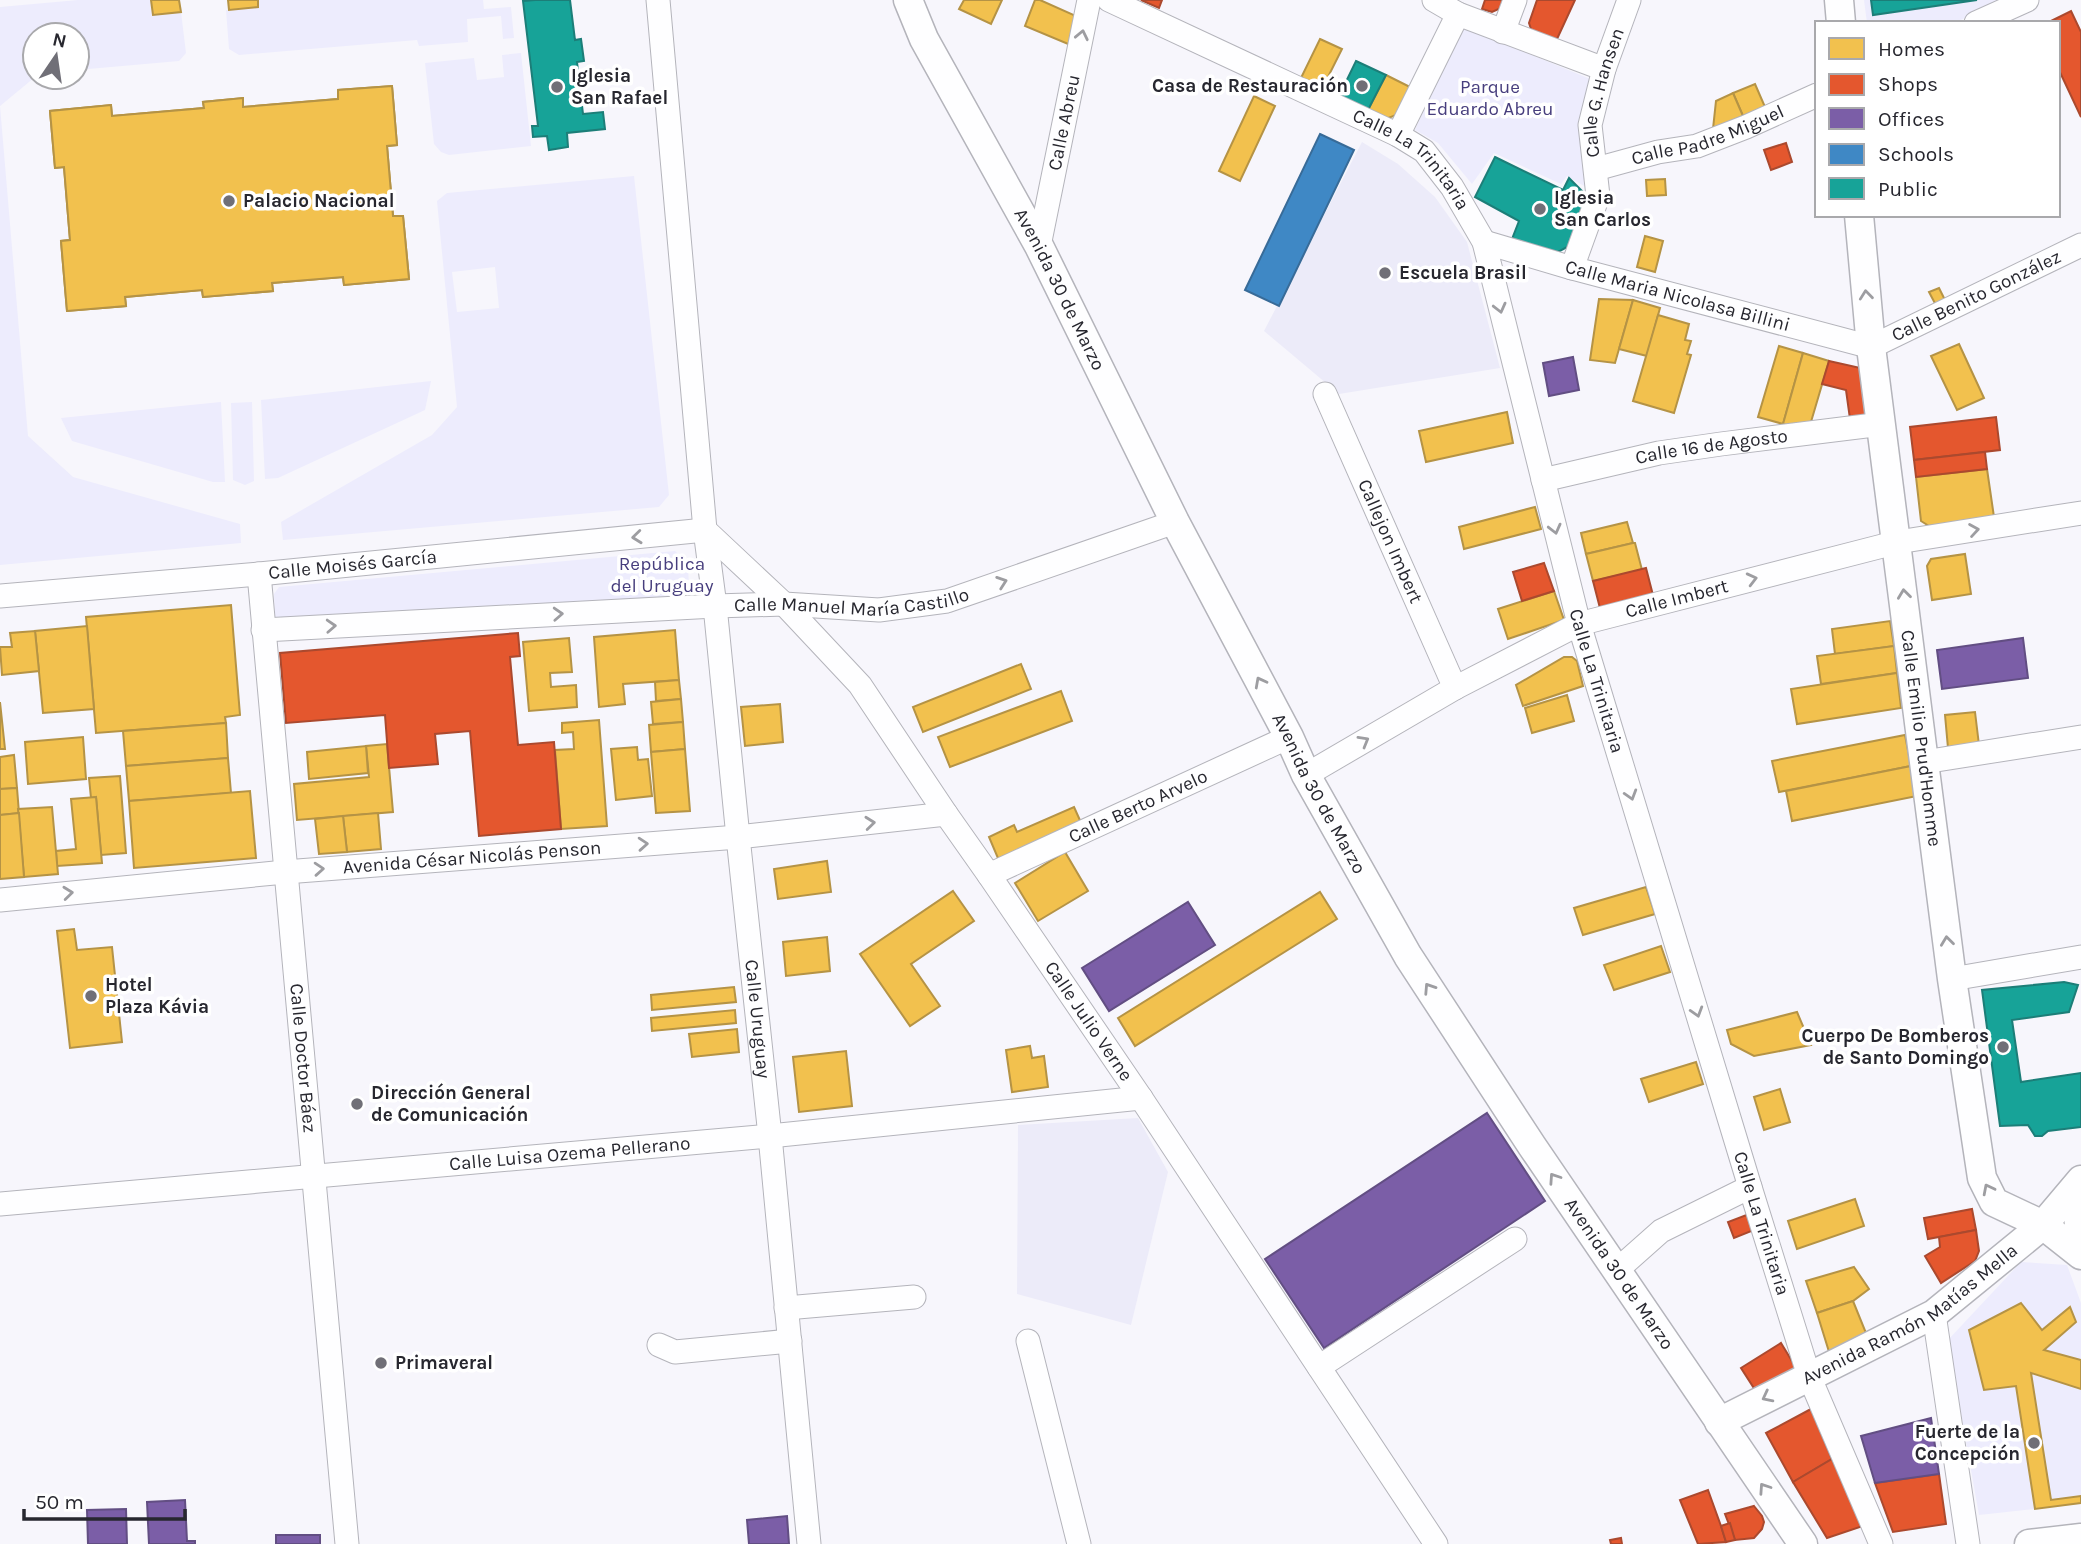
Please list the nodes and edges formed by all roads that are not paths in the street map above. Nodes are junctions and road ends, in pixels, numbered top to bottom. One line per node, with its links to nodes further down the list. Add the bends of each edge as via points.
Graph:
1 (658, 0): 29 (street, Calle Uruguay)
2 (908, 0): 21 (main road, Avenida 30 de Marzo, via 923,39)
3 (1089, 0): 21 (street, Calle Abreu, one-way to 3)
4 (1109, 0): 16 (street, Calle La Trinitaria)
5 (1434, 0): 10 (street)
6 (1515, 0): 13 (street)
7 (1629, 0): 14 (street, Calle G. Hansen)
8 (1839, 0): 11 (main road)
9 (2026, 0): 12 (street)
10 (1458, 14): 13 (street); 16 (street)
11 (1841, 21)
12 (1980, 21)
13 (1503, 32): 14 (street)
14 (1604, 69): 17 (street, Calle G. Hansen, via 1590,125)
15 (1815, 96): 17 (street, Calle Padre Miguel, via 1697,146)
16 (1398, 135): 19 (street, Calle La Trinitaria, via 1424,151 1452,187)
17 (1596, 169): 22 (street, Calle G. Hansen, via 1598,196)
18 (1859, 217): 23 (main road, Calle Emilio Prud'Homme, one-way to 18)
19 (1484, 242): 22 (street, Calle Maria Nicolasa Billini); 26 (street, Calle La Trinitaria, one-way to 26)
20 (2081, 245): 23 (street, Calle Benito González)
21 (1039, 246): 28 (main road, Avenida 30 de Marzo)
22 (1572, 268): 23 (street, Calle Maria Nicolasa Billini)
23 (1871, 347): 25 (main road, Calle Emilio Prud'Homme)
24 (1325, 394): 37 (street, Callejon Imbert)
25 (1882, 424): 26 (street, Calle 16 de Agosto, via 1660,453); 30 (main road, Calle Emilio Prud'Homme)
26 (1543, 480): 35 (street, Calle La Trinitaria, one-way to 35)
27 (2081, 513): 30 (street, Calle Imbert, one-way to 27)
28 (1175, 523): 33 (street, Calle Manuel María Castillo, one-way to 28, via 879,610 947,601); 38 (main road, Avenida 30 de Marzo, one-way to 28)
29 (705, 530): 31 (street, Calle Moisés García, one-way to 31); 33 (street, Calle Julio Verne); 34 (street, Calle Uruguay)
30 (1898, 542): 35 (street, Calle Imbert, one-way to 30); 40 (main road, Calle Emilio Prud'Homme, one-way to 30)
31 (259, 574): 32 (street, Calle Moisés García); 36 (street, Calle Doctor Báez)
32 (0, 596)
33 (784, 604): 34 (street, Calle Manuel María Castillo); 42 (street, Calle Julio Verne, via 860,685)
34 (715, 606): 36 (street, Calle Manuel María Castillo, one-way to 34); 43 (street, Calle Uruguay)
35 (1579, 624): 37 (street, Calle Imbert); 53 (street, Calle La Trinitaria, one-way to 53)
36 (263, 630): 44 (street, Calle Doctor Báez)
37 (1455, 688): 41 (street, Calle Imbert, one-way to 37)
38 (1289, 737): 41 (main road, Avenida 30 de Marzo); 45 (street, Calle Berto Arvelo)
39 (2081, 737): 40 (street)
40 (1924, 762): 48 (main road, Calle Emilio Prud'Homme, one-way to 40)
41 (1306, 775): 59 (main road, Avenida 30 de Marzo, one-way to 41, via 1408,956)
42 (946, 814): 43 (street, Avenida César Nicolás Penson, one-way to 42); 45 (street, Calle Julio Verne)
43 (738, 837): 44 (street, Avenida César Nicolás Penson, one-way to 43); 50 (street, Calle Uruguay)
44 (285, 872): 46 (street, Avenida César Nicolás Penson, one-way to 44); 51 (street, Calle Doctor Báez)
45 (989, 875): 49 (street, Calle Julio Verne)
46 (0, 900)
47 (2081, 957): 48 (street)
48 (1952, 979): 55 (main road, Calle Emilio Prud'Homme, one-way to 48, via 1994,1202 1982,1178)
49 (1141, 1098): 50 (street, Calle Luisa Ozema Pellerano); 66 (street, Calle Julio Verne)
50 (770, 1136): 51 (street, Calle Luisa Ozema Pellerano); 61 (street, Calle Uruguay)
51 (313, 1176): 54 (street, Calle Luisa Ozema Pellerano); 70 (street, Calle Doctor Báez)
52 (2078, 1184): 55 (main road, Avenida Ramón Matías Mella); 57 (main road)
53 (1750, 1187): 59 (street, via 1661,1231); 67 (street, Calle La Trinitaria)
54 (0, 1204)
55 (2043, 1225): 58 (main road, Calle Emilio Prud'Homme); 62 (main road, Avenida Ramón Matías Mella)
56 (1515, 1239): 66 (street)
57 (2081, 1243)
58 (2081, 1255)
59 (1617, 1270): 68 (main road, Avenida 30 de Marzo)
60 (914, 1297): 61 (street)
61 (786, 1308): 63 (street, Calle Uruguay)
62 (1934, 1314): 67 (main road, Avenida Ramón Matías Mella); 76 (street)
63 (790, 1341): 65 (street, via 675,1352); 71 (street, Calle Uruguay)
64 (1028, 1341): 72 (street)
65 (659, 1345)
66 (1319, 1367): 73 (street, Calle Julio Verne)
67 (1809, 1376): 68 (main road, Avenida Ramón Matías Mella, one-way to 68); 75 (street, Calle La Trinitaria)
68 (1719, 1422): 74 (main road, Avenida 30 de Marzo, one-way to 68)
69 (2081, 1538): 77 (main road)
70 (347, 1544)
71 (809, 1544)
72 (1079, 1544)
73 (1436, 1544)
74 (1803, 1544)
75 (1881, 1544)
76 (1968, 1544)
77 (2029, 1544)

